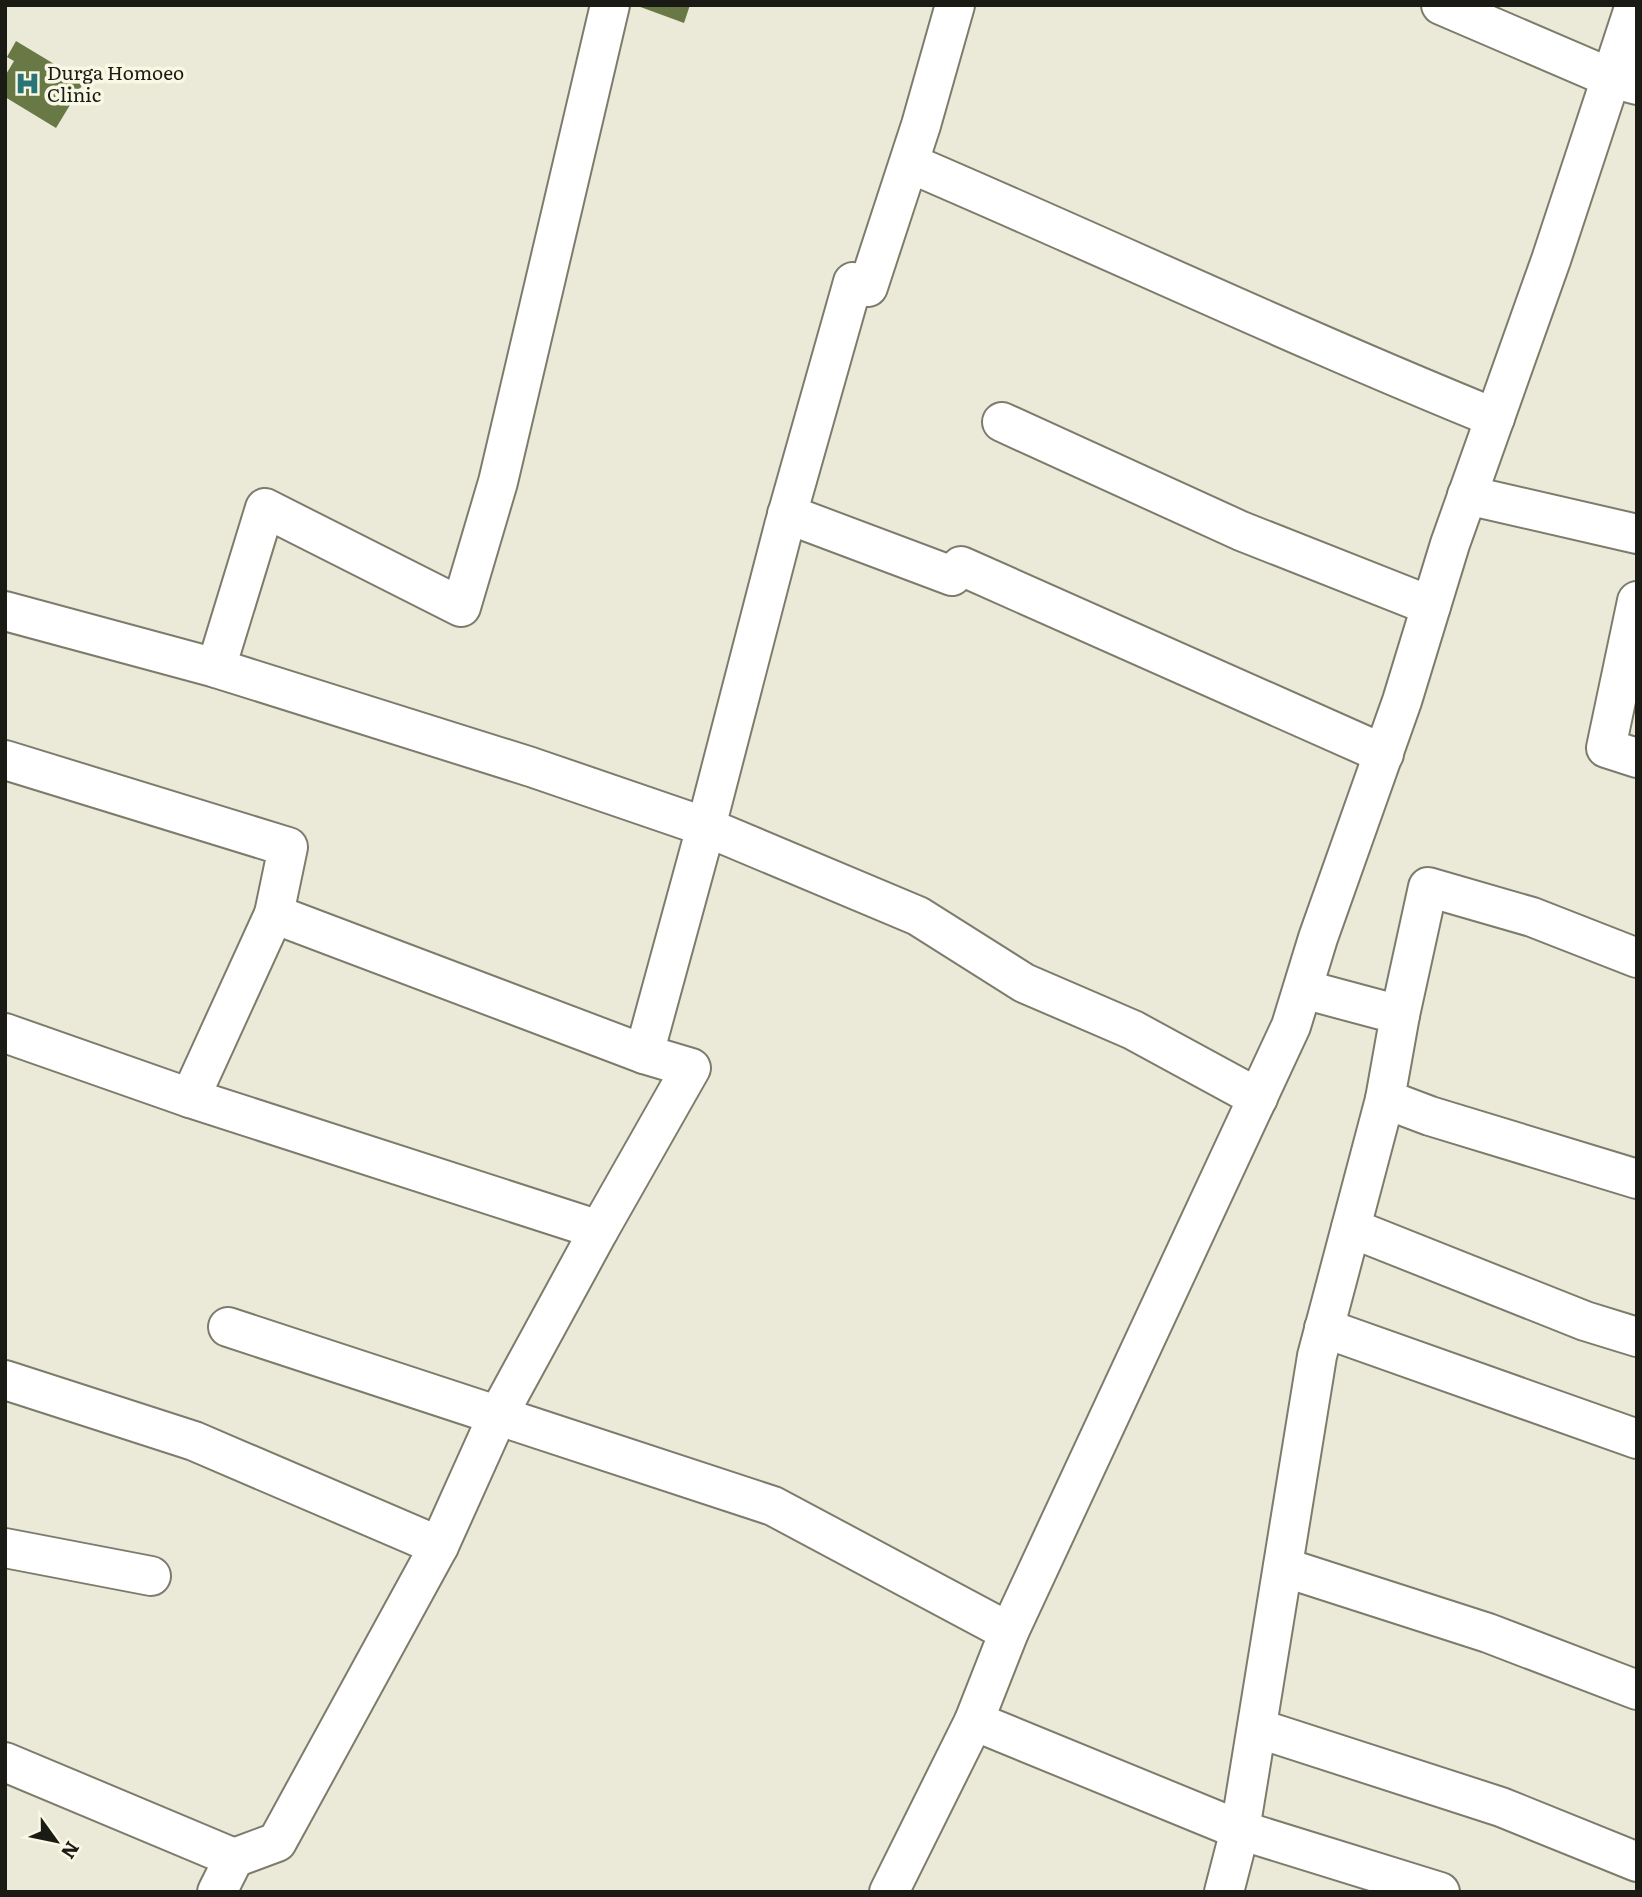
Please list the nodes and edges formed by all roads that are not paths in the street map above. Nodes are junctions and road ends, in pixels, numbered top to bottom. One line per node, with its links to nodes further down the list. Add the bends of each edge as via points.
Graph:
1 (610, 5): 15 (street, via 498,482 461,607 265,508)
2 (955, 5): 6 (street)
3 (1441, 5): 5 (street)
4 (1635, 5): 5 (street)
5 (1624, 82): 7 (street)
6 (909, 163): 7 (street); 10 (street, via 868,287 853,282)
7 (1495, 418): 9 (street)
8 (1002, 422): 13 (street, via 1241,531)
9 (1467, 495): 11 (street); 13 (street)
10 (787, 514): 16 (street, via 952,576 961,566); 19 (street)
11 (1637, 534)
12 (1637, 601): 17 (street, via 1606,748)
13 (1431, 606): 16 (street)
14 (5, 611): 15 (street)
15 (216, 668): 19 (street)
16 (1384, 754): 22 (street)
17 (1637, 758)
18 (5, 760): 20 (street, via 288,847)
19 (706, 827): 25 (street); 27 (street, via 918,916 1024,983 1133,1030)
20 (274, 914): 25 (street); 26 (street)
21 (1637, 958): 23 (street, via 1532,917 1428,887)
22 (1303, 989): 23 (street); 27 (street)
23 (1400, 1016): 28 (street)
24 (5, 1033): 26 (street)
25 (644, 1054): 31 (street, via 691,1068)
26 (190, 1098): 31 (street)
27 (1258, 1098): 42 (street)
28 (1385, 1099): 29 (street); 30 (street)
29 (1637, 1179)
30 (1351, 1228): 33 (street); 34 (street)
31 (600, 1230): 36 (street)
32 (228, 1327): 36 (street)
33 (1324, 1328): 37 (street); 40 (street)
34 (1637, 1338)
35 (5, 1380): 38 (street, via 194,1441)
36 (497, 1417): 38 (street); 42 (street, via 773,1506)
37 (1637, 1439)
38 (439, 1546): 48 (street, via 277,1842)
39 (5, 1548): 41 (street)
40 (1283, 1567): 43 (street, via 1488,1633); 45 (street)
41 (151, 1576)
42 (1009, 1632): 44 (street)
43 (1637, 1690)
44 (974, 1721): 47 (street); 51 (street)
45 (1257, 1728): 47 (street); 49 (street, via 1501,1807)
46 (5, 1762): 48 (street)
47 (1240, 1830): 52 (street); 53 (street)
48 (234, 1858): 50 (street)
49 (1637, 1862)
50 (218, 1892)
51 (889, 1892)
52 (1224, 1892)
53 (1440, 1892)

